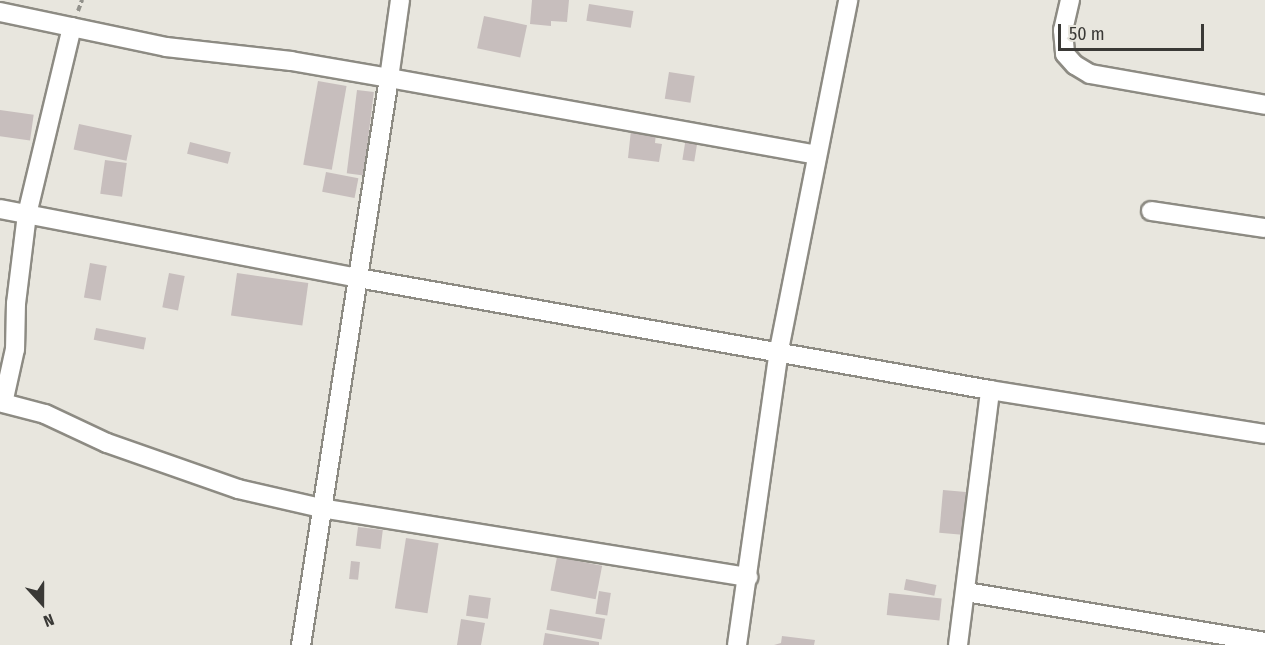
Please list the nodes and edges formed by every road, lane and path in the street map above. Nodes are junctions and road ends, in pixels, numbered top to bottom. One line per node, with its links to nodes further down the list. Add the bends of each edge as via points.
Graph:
1 (400, 0): 6 (street)
2 (848, 0): 8 (street)
3 (1070, 0): 7 (street, via 1063,30 1065,54 1090,74)
4 (0, 12): 5 (street)
5 (72, 27): 6 (street, via 166,47 291,60); 11 (street)
6 (389, 78): 8 (street); 13 (street)
7 (1265, 105)
8 (816, 155): 14 (street)
9 (0, 209): 11 (street)
10 (1151, 211): 12 (street)
11 (27, 214): 13 (street); 16 (street, via 16,303 15,349)
12 (1265, 228)
13 (358, 278): 14 (street); 18 (street)
14 (780, 350): 15 (street); 19 (street)
15 (990, 390): 17 (street); 20 (street)
16 (1, 406): 18 (street, via 45,414 106,443 238,489)
17 (1265, 434)
18 (321, 508): 19 (street); 22 (street)
19 (748, 577): 23 (street)
20 (966, 592): 21 (street); 24 (street)
21 (1265, 642)
22 (301, 645)
23 (737, 645)
24 (958, 645)

